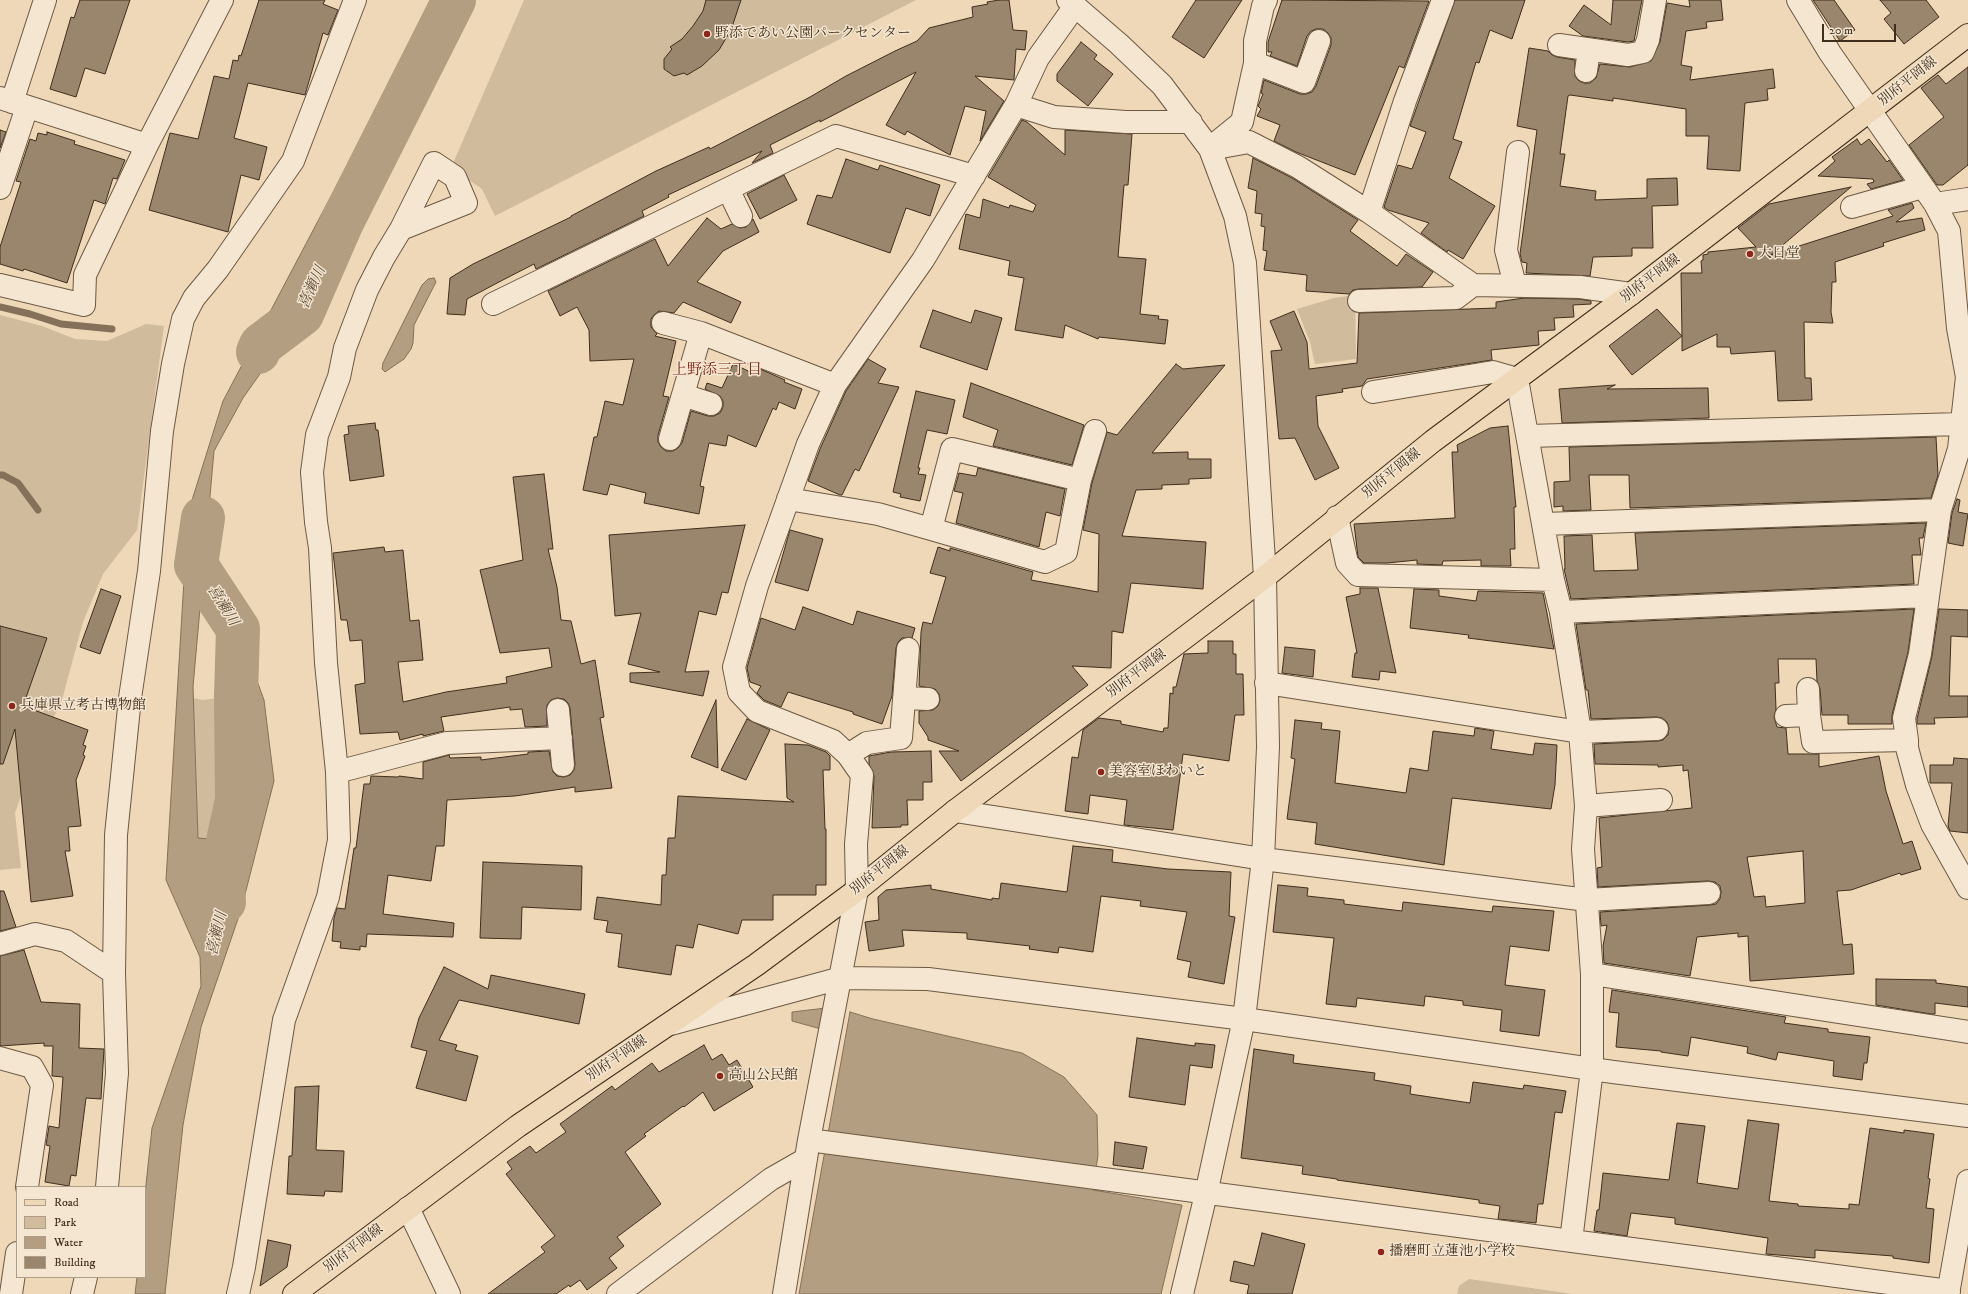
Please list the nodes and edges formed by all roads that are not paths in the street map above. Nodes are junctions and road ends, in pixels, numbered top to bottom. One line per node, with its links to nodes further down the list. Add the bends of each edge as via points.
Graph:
1 (45, 0): 13 (street)
2 (222, 0): 17 (street)
3 (355, 0): 82 (street, via 293,161 218,269 194,298 183,319 162,431 148,571 129,706 116,835)
4 (1266, 0): 12 (street, via 1255,41)
5 (1443, 0): 26 (street, via 1405,101)
6 (1655, 0): 11 (street, via 1648,40 1643,52 1587,61)
7 (1798, 0): 15 (street)
8 (1072, 3): 14 (street, via 1038,58); 16 (street, via 1162,85)
9 (1968, 36): 15 (main road, 別府平岡線)
10 (1319, 42): 12 (street, via 1304,82)
11 (1559, 45)
12 (1255, 63): 18 (street, via 1242,122)
13 (13, 102): 17 (street); 21 (street)
14 (1016, 105): 16 (street, via 1054,117 1126,122); 20 (street)
15 (1870, 112): 23 (street); 32 (main road, 別府平岡線)
16 (1191, 122): 18 (street)
17 (147, 145): 29 (street, via 85,275 84,305)
18 (1210, 149): 26 (street, via 1249,142 1298,166); 54 (street, via 1235,216 1245,263)
19 (1518, 152): 31 (street, via 1506,250)
20 (974, 176): 22 (street, via 836,136); 39 (street, via 923,260)
21 (0, 188)
22 (728, 189): 27 (street); 34 (street)
23 (1929, 195): 24 (street); 25 (street); 36 (street, via 1949,231)
24 (1968, 199)
25 (1852, 207)
26 (1370, 212): 30 (street)
27 (741, 216)
28 (401, 229): 72 (street, via 367,290 345,348 340,377 317,435 312,472)
29 (0, 285)
30 (1474, 285): 31 (street); 33 (street, via 1456,298)
31 (1515, 285): 32 (street, via 1580,287)
32 (1631, 294): 38 (main road, 別府平岡線)
33 (1358, 301)
34 (493, 304)
35 (663, 323): 37 (street)
36 (1963, 328): 43 (street, via 1967,376)
37 (702, 333): 39 (street); 41 (street)
38 (1517, 379): 40 (street, via 1493,372); 45 (street); 51 (main road, 別府平岡線, via 1433,441)
39 (835, 385): 49 (street, via 808,444)
40 (1373, 392)
41 (683, 395): 42 (street); 46 (street)
42 (711, 404)
43 (1961, 424): 45 (street); 47 (street)
44 (1095, 431): 48 (street)
45 (1528, 436): 52 (street)
46 (670, 438)
47 (1964, 449): 50 (street)
48 (1080, 480): 53 (street, via 952,449); 53 (street, via 1066,552 1045,562)
49 (788, 499): 53 (street, via 878,514); 70 (street, via 757,586 734,667 739,692 757,711 833,741)
50 (1940, 510): 52 (street); 56 (street)
51 (1338, 518): 54 (main road, 別府平岡線); 55 (street, via 1346,563 1358,575)
52 (1544, 524): 55 (street)
53 (931, 529)
54 (1265, 577): 59 (street); 75 (main road, 別府平岡線)
55 (1553, 580): 57 (street)
56 (1927, 596): 57 (street); 69 (street, via 1920,654 1904,718)
57 (1561, 612): 67 (street)
58 (908, 650): 61 (street)
59 (1266, 683): 67 (street); 76 (street, via 1268,748)
60 (1808, 689): 64 (street)
61 (904, 698): 62 (street); 70 (street, via 901,738 867,743)
62 (928, 699)
63 (558, 710): 68 (street)
64 (1808, 714): 65 (street); 69 (street, via 1813,742)
65 (1786, 716)
66 (1657, 729): 67 (street)
67 (1580, 732): 74 (street)
68 (560, 738): 71 (street); 72 (street, via 447,743)
69 (1907, 740): 77 (street, via 1917,785 1932,824)
70 (848, 755): 78 (street, via 862,775 856,844)
71 (563, 765)
72 (337, 772): 104 (street, via 339,840 329,890 284,1020)
73 (1661, 800): 74 (street)
74 (1586, 806): 80 (street, via 1583,849)
75 (955, 811): 76 (street); 78 (main road, 別府平岡線)
76 (1263, 859): 80 (street); 85 (street)
77 (1968, 888)
78 (857, 890): 84 (street); 86 (main road, 別府平岡線, via 756,965)
79 (1709, 893): 80 (street)
80 (1587, 900): 83 (street)
81 (0, 944): 82 (street, via 35,934 66,941)
82 (114, 973): 94 (street, via 117,1073)
83 (1592, 974): 87 (street); 89 (street)
84 (841, 978): 85 (street, via 928,979); 86 (street); 91 (street)
85 (1244, 1019): 89 (street); 95 (street)
86 (664, 1026): 96 (main road, 別府平岡線, via 518,1126)
87 (1968, 1032)
88 (0, 1058): 93 (street, via 32,1067 42,1085)
89 (1592, 1070): 90 (street); 98 (street)
90 (1968, 1116)
91 (808, 1150): 95 (street, via 1105,1180); 107 (street); 108 (street)
92 (1968, 1181): 97 (street)
93 (27, 1186)
94 (107, 1186)
95 (1206, 1194): 98 (street); 109 (street)
96 (408, 1208): 105 (main road, 別府平岡線); 106 (street)
97 (1964, 1227): 101 (street)
98 (1570, 1241): 101 (street)
99 (16, 1260): 102 (street)
100 (86, 1278): 103 (street)
101 (1948, 1293)
102 (11, 1294)
103 (82, 1294)
104 (238, 1294)
105 (294, 1294)
106 (449, 1294)
107 (618, 1294)
108 (784, 1294)
109 (1182, 1294)

